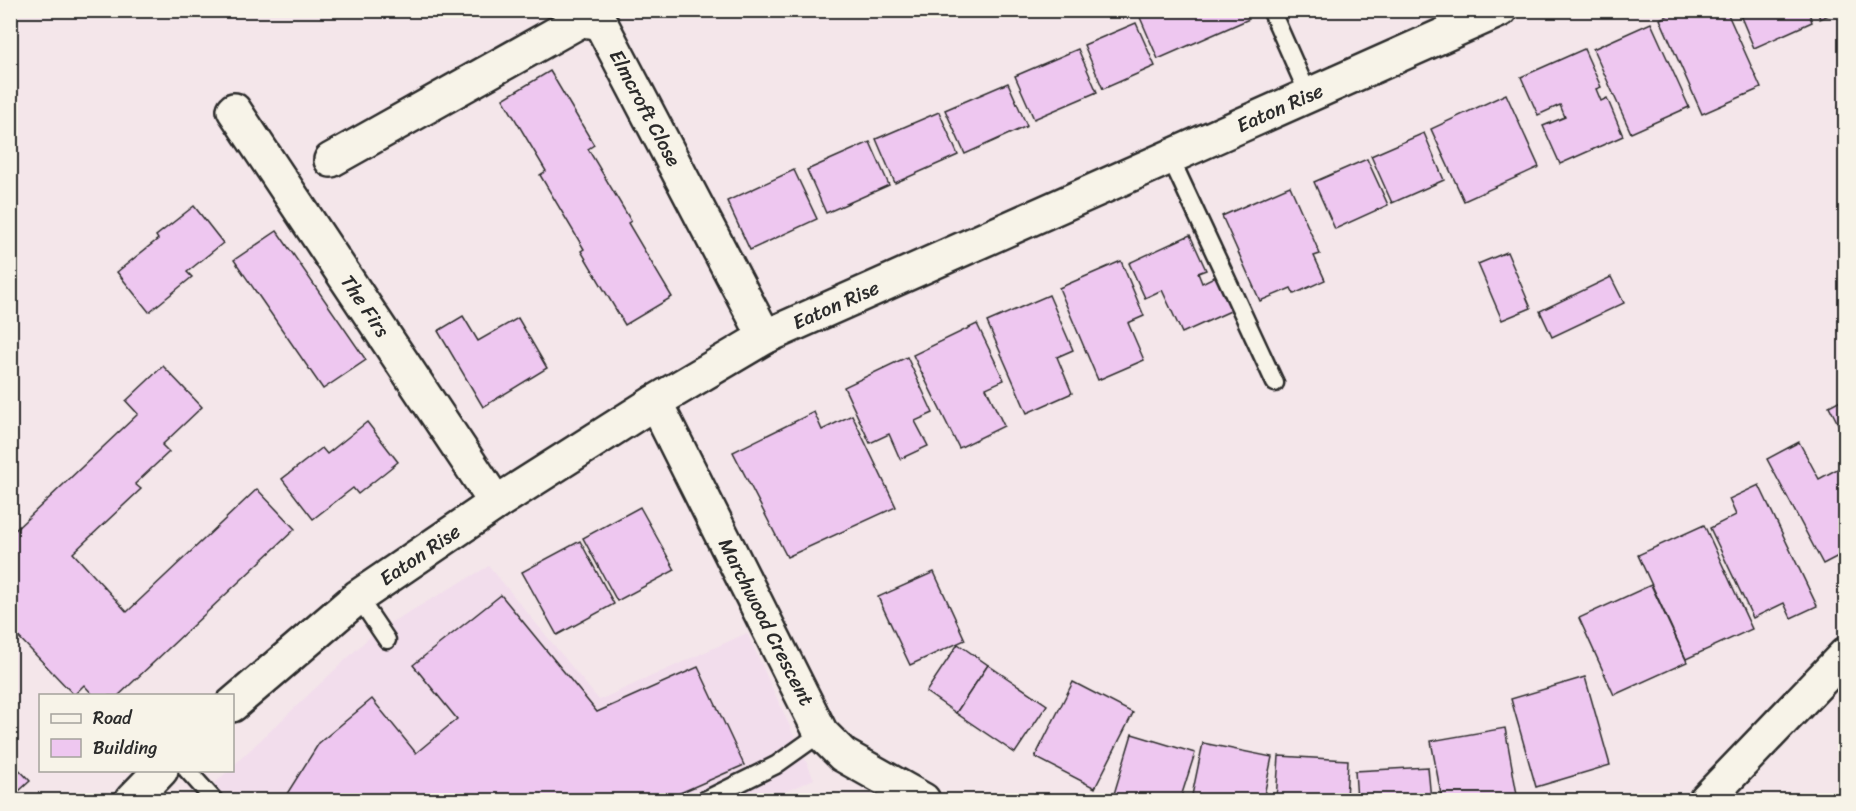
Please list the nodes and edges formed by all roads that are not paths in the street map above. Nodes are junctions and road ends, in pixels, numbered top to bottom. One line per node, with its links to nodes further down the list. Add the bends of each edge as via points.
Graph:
1 (1271, 10): 3 (lane)
2 (1500, 10): 3 (street, Eaton Rise)
3 (1309, 96): 5 (street, Eaton Rise)
4 (234, 110): 10 (street, The Firs)
5 (1170, 157): 7 (street, Eaton Rise); 8 (lane)
6 (331, 160): 7 (street, Elmcroft Close, via 581,20 600,22)
7 (765, 337): 9 (street, Eaton Rise)
8 (1275, 383)
9 (655, 402): 10 (street, Eaton Rise); 15 (street, Marchwood Crescent)
10 (496, 503): 11 (street, Eaton Rise)
11 (358, 597): 12 (lane); 14 (street, Eaton Rise)
12 (387, 640)
13 (1845, 654): 22 (street)
14 (234, 703)
15 (821, 733): 20 (lane, via 776,765); 21 (street, Marchwood Crescent, via 843,755)
16 (160, 772): 18 (street)
17 (188, 772): 19 (lane)
18 (132, 801)
19 (214, 801)
20 (705, 801)
21 (923, 801)
22 (1706, 801)

